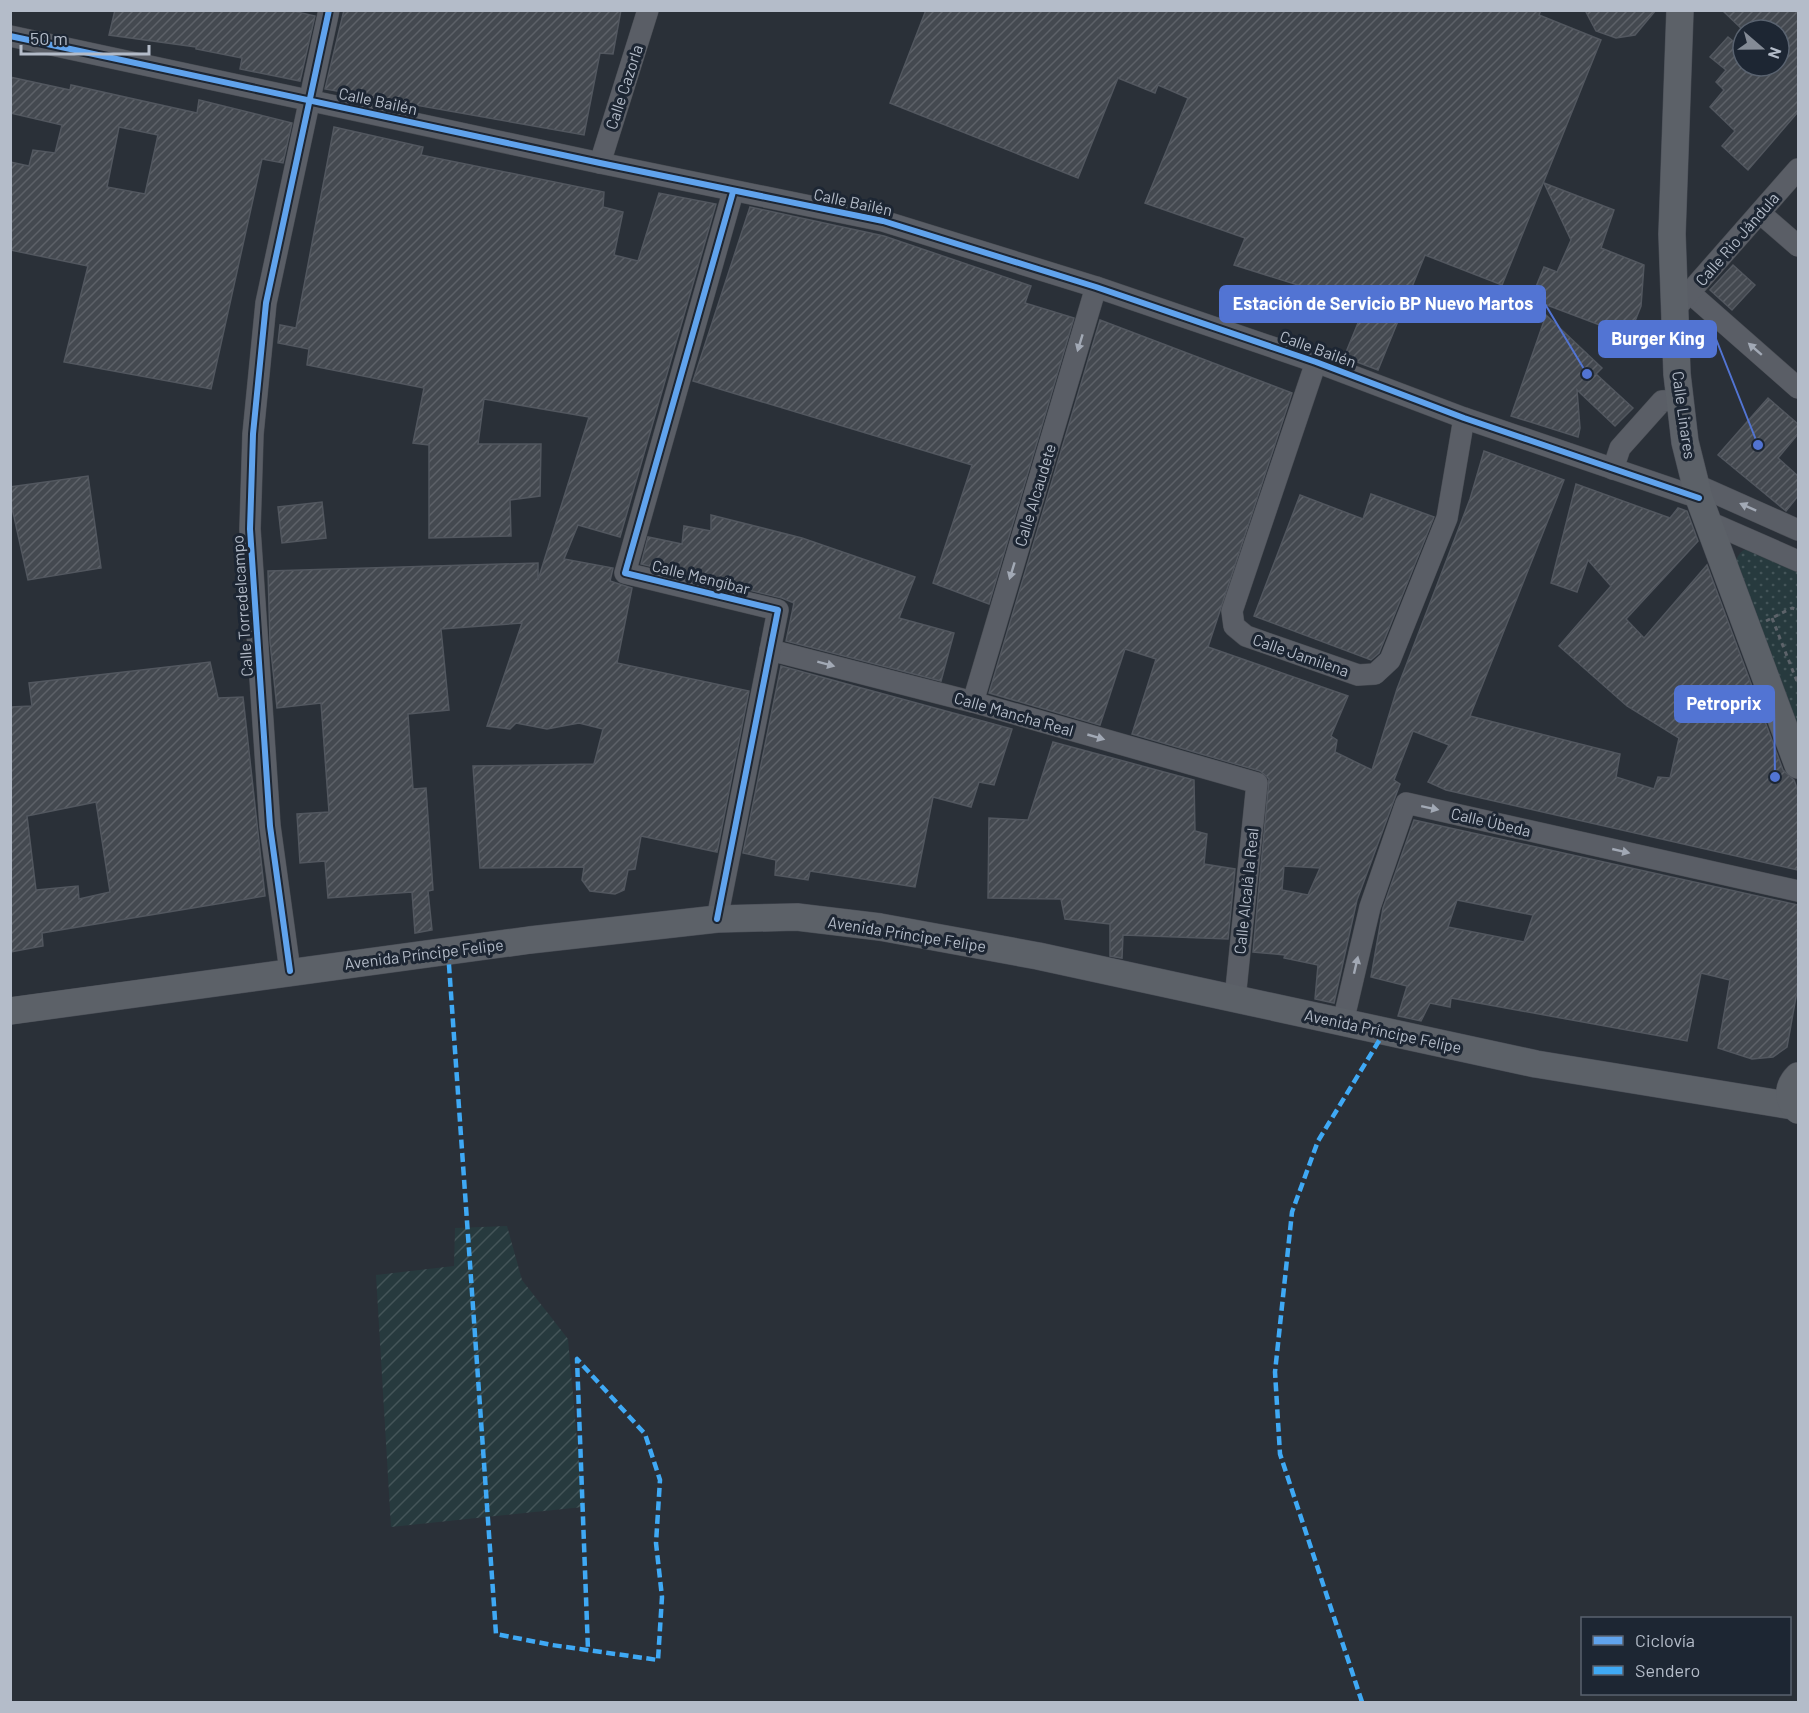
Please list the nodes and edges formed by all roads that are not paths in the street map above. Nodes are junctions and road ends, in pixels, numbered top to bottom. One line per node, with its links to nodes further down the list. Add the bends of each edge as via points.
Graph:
1 (328, 10): 5 (street, Calle Torredelcampo)
2 (648, 10): 6 (street, Calle Cazorla)
3 (1680, 10): 12 (main road, Calle Linares, via 1672,234)
4 (10, 36): 5 (street, Calle Bailén)
5 (307, 99): 6 (street, Calle Bailén); 27 (street, Calle Torredelcampo, via 266,303 253,434 250,529 270,826)
6 (600, 164): 8 (street, Calle Bailén)
7 (1798, 169): 9 (street, Calle Rio Jándula)
8 (733, 192): 11 (street, Calle Bailén, via 883,221); 21 (street, Calle Mengíbar, via 625,573 778,610)
9 (1760, 213): 10 (street); 12 (street, Calle Rio Jándula)
10 (1798, 246)
11 (1096, 287): 13 (street, Calle Bailén); 22 (street, Calle Alcaudete, one-way to 22)
12 (1682, 301): 14 (street, one-way to 12); 15 (main road, Calle Linares)
13 (1316, 362): 16 (street, Calle Bailén); 16 (street, Calle Jamilena, via 1232,611 1234,626 1246,636 1358,675 1375,674 1390,660 1447,518)
14 (1798, 388)
15 (1680, 400): 17 (street, via 1662,401 1620,448); 18 (main road, Calle Linares, via 1685,442)
16 (1464, 418): 17 (street, Calle Bailén)
17 (1613, 469): 18 (street, Calle Bailén)
18 (1701, 501): 19 (street, one-way to 18); 20 (street); 23 (main road, Calle Linares)
19 (1798, 530)
20 (1798, 561)
21 (770, 650): 22 (street, Calle Mancha Real, one-way to 22); 26 (street, Calle Mengíbar)
22 (973, 702): 24 (street, Calle Mancha Real, one-way to 24)
23 (1798, 765)
24 (1257, 783): 28 (street, Calle Alcalá la Real)
25 (1798, 891): 30 (street, Calle Úbeda, one-way to 25, via 1370,907 1406,803)
26 (717, 919): 27 (main road, Avenida Príncipe Felipe); 28 (main road, Avenida Príncipe Felipe, via 797,917 880,927 1038,956)
27 (290, 971): 29 (main road, Avenida Príncipe Felipe)
28 (1234, 999): 30 (main road, Avenida Príncipe Felipe)
29 (10, 1011)
30 (1343, 1022): 32 (main road, Avenida Príncipe Felipe, via 1536,1064)
31 (1798, 1076): 32 (main road, via 1789,1094)
32 (1796, 1108)

